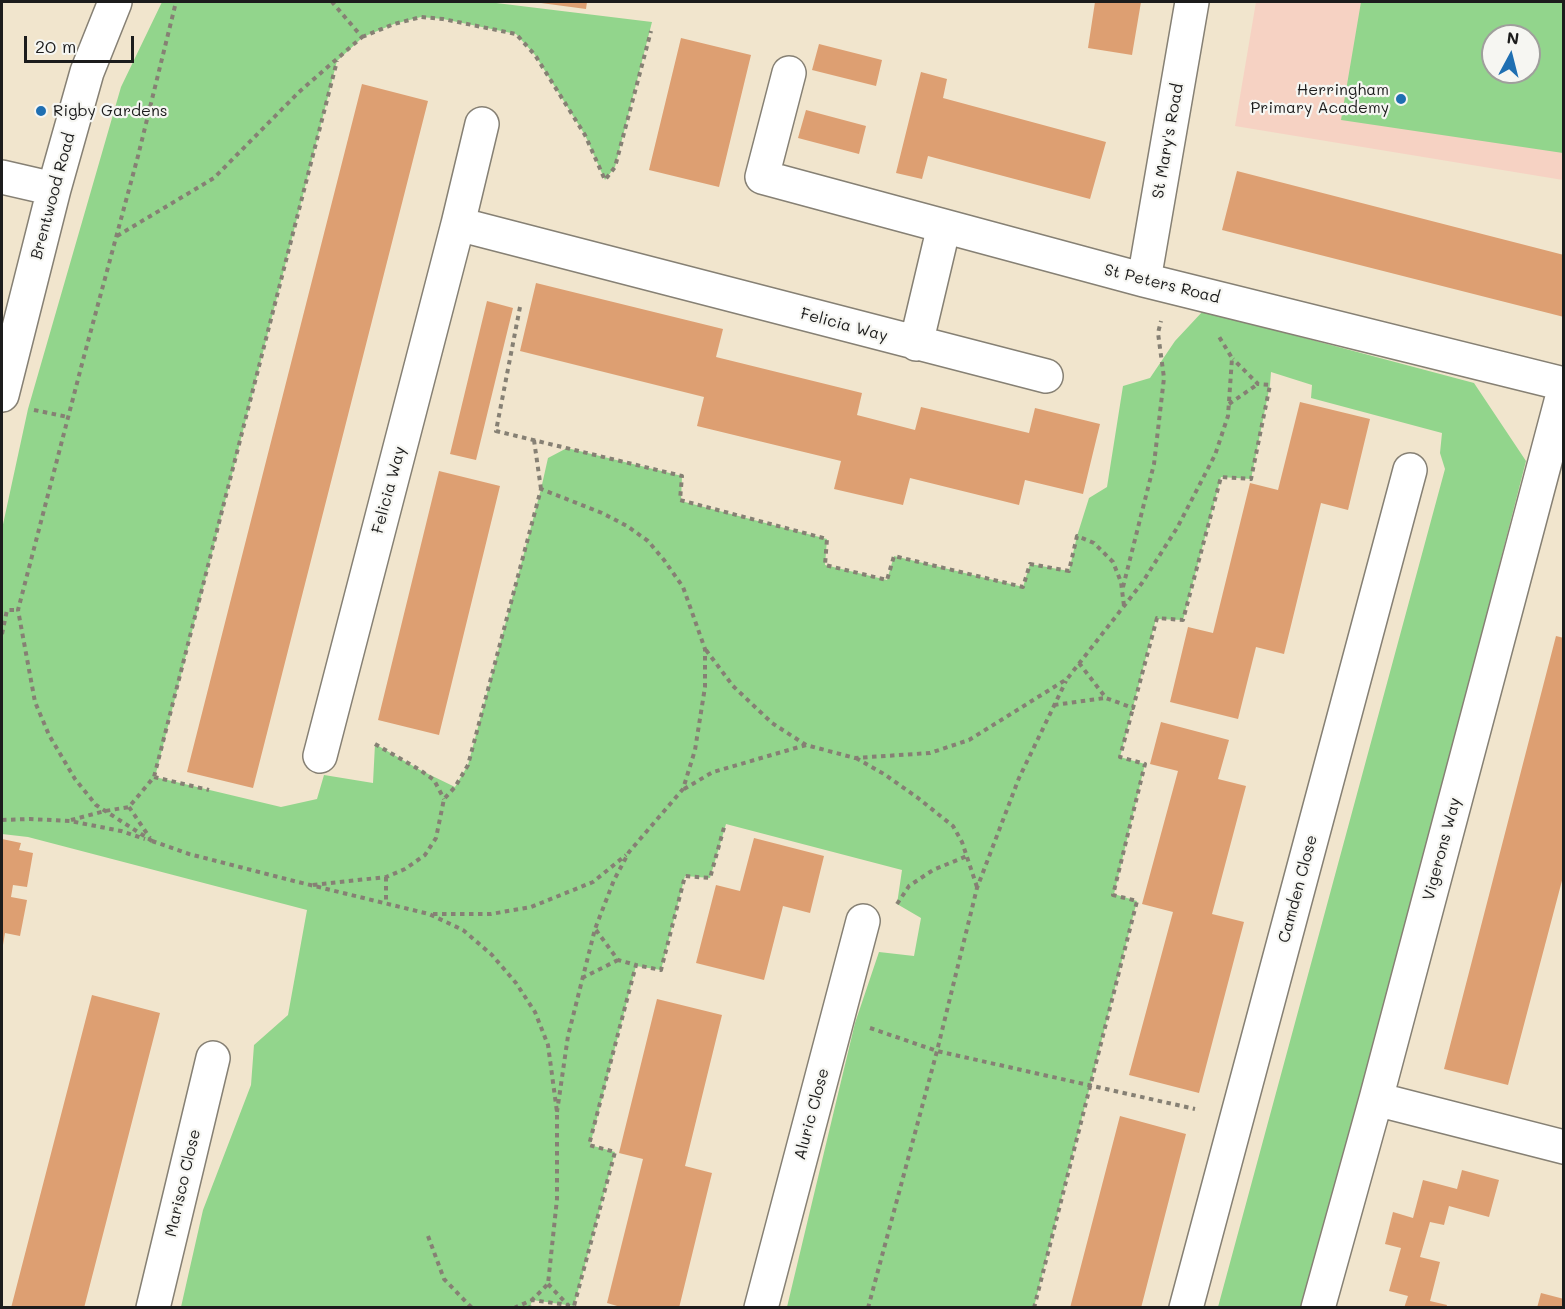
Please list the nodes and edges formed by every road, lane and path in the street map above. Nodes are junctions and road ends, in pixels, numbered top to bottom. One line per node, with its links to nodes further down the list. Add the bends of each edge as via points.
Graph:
1 (115, 2): 11 (street, Brentwood Road, via 87,72)
2 (176, 2): 14 (path)
3 (332, 2): 6 (path)
4 (1192, 2): 15 (street, St Mary's Road)
5 (651, 31): 6 (path, via 615,167 605,180 585,135 535,55 516,34 421,16)
6 (363, 37): 7 (path)
7 (337, 61): 14 (path, via 299,92 214,178); 45 (path)
8 (789, 74): 13 (street, St Peters Road, via 762,177)
9 (482, 124): 12 (street, Felicia Way)
10 (2, 177): 11 (street)
11 (54, 189): 25 (street, Brentwood Road)
12 (458, 224): 19 (street, Felicia Way); 43 (street, Felicia Way)
13 (944, 226): 15 (street, St Peters Road); 19 (street)
14 (117, 237): 27 (path)
15 (1144, 280): 23 (street, St Peters Road)
16 (520, 307): 28 (path, via 496,430)
17 (1163, 313): 31 (path, via 1158,333 1164,378 1154,464)
18 (1215, 330): 20 (path)
19 (916, 344): 21 (street, Felicia Way)
20 (1233, 358): 22 (path); 26 (path)
21 (1046, 376)
22 (1258, 384): 26 (path); 40 (path, via 1270,385 1251,479 1221,477 1183,620 1156,618)
23 (1563, 384)
24 (1563, 390): 72 (street, Vigerons Way)
25 (15, 402): 27 (path)
26 (1229, 405): 32 (path, via 1215,455 1177,528)
27 (68, 417): 33 (path)
28 (534, 440): 30 (path); 31 (path, via 682,476 681,500 827,539 825,565 887,580 894,556 1023,587 1030,564 1069,571 1077,536 1094,543 1113,562)
29 (1410, 470): 87 (street, Camden Close)
30 (541, 489): 35 (path, via 602,513 648,541 683,587); 48 (path, via 468,765)
31 (1122, 591): 32 (path)
32 (1124, 606): 36 (path)
33 (18, 610): 34 (path, via 7,610); 50 (path, via 35,702 49,735 75,779)
34 (2, 633)
35 (705, 650): 42 (path, via 748,701 772,723); 46 (path, via 705,687 695,750)
36 (1079, 663): 37 (path); 38 (path)
37 (1067, 679): 39 (path); 44 (path, via 969,740 930,753)
38 (1106, 698): 39 (path); 40 (path)
39 (1054, 705): 59 (path, via 1019,778)
40 (1133, 708): 71 (path, via 1120,757 1145,764 1113,895 1137,901)
41 (375, 744): 48 (path, via 434,780)
42 (806, 745): 44 (path); 46 (path, via 713,772)
43 (320, 756)
44 (855, 758): 56 (path, via 884,774 952,826)
45 (154, 777): 47 (path); 49 (path)
46 (683, 789): 55 (path)
47 (209, 790)
48 (444, 799): 57 (path, via 436,838 425,855)
49 (129, 807): 50 (path); 54 (path)
50 (105, 811): 52 (path); 54 (path)
51 (2, 819): 52 (path)
52 (70, 820): 54 (path)
53 (725, 824): 66 (path, via 710,878 685,876 662,970)
54 (152, 841): 58 (path)
55 (629, 852): 62 (path, via 593,882 531,907 491,915); 64 (path)
56 (967, 856): 59 (path); 61 (path, via 909,885)
57 (386, 877): 58 (path); 60 (path)
58 (314, 885): 60 (path)
59 (978, 888): 69 (path)
60 (386, 903): 62 (path)
61 (897, 904)
62 (429, 914): 74 (path, via 464,930 492,955 535,1012 548,1045)
63 (863, 921): 84 (street, Aluric Close)
64 (595, 929): 65 (path); 67 (path)
65 (618, 960): 66 (path); 67 (path)
66 (636, 965): 79 (path, via 590,1145 615,1152 574,1306)
67 (582, 978): 74 (path, via 568,1036)
68 (865, 1026): 69 (path)
69 (937, 1052): 71 (path); 85 (path)
70 (213, 1058): 80 (street, Marisco Close)
71 (1090, 1087): 73 (path); 86 (path)
72 (1376, 1099): 75 (street); 88 (street, Vigerons Way)
73 (1195, 1109)
74 (557, 1112): 77 (path, via 557,1199)
75 (1563, 1147)
76 (428, 1236): 81 (path, via 444,1279)
77 (548, 1284): 78 (path); 79 (path)
78 (532, 1300): 79 (path); 82 (path); 83 (path)
79 (569, 1305)
80 (153, 1308)
81 (472, 1308)
82 (514, 1308)
83 (530, 1308)
84 (761, 1308)
85 (868, 1308)
86 (1034, 1308)
87 (1186, 1308)
88 (1318, 1308)

